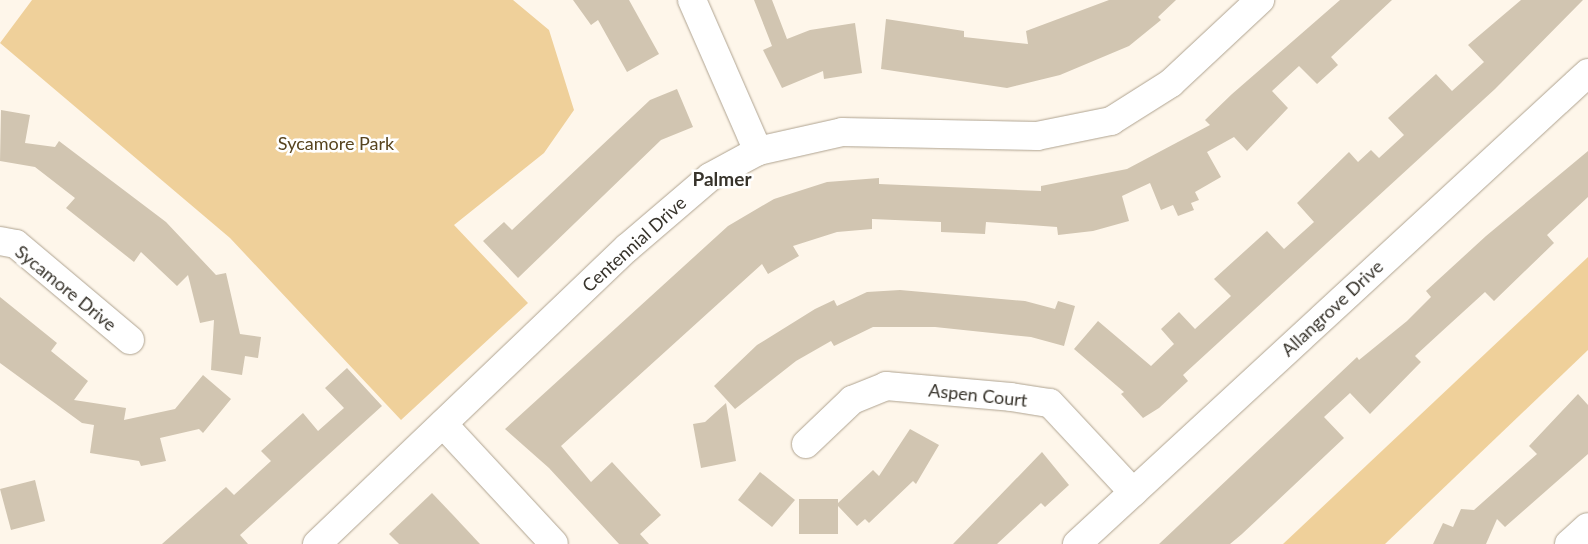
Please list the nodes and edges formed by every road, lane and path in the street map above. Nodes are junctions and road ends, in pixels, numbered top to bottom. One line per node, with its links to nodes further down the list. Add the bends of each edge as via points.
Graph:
1 (692, 0): 4 (street)
2 (1260, 0): 4 (street, Centennial Drive, via 1171,83 1111,121 1037,136 842,132)
3 (1588, 73): 9 (street, Allangrove Drive)
4 (758, 151): 7 (street, Centennial Drive, via 710,177 626,248)
5 (0, 241): 6 (street, Sycamore Drive, via 16,244)
6 (130, 340)
7 (443, 424): 11 (street, Centennial Drive); 12 (street)
8 (806, 444): 9 (street, Aspen Court, via 852,400 886,386 1011,397 1050,403)
9 (1133, 492): 13 (street, Allangrove Drive)
10 (1588, 527): 14 (street)
11 (317, 544)
12 (554, 544)
13 (1077, 544)
14 (1569, 544)

